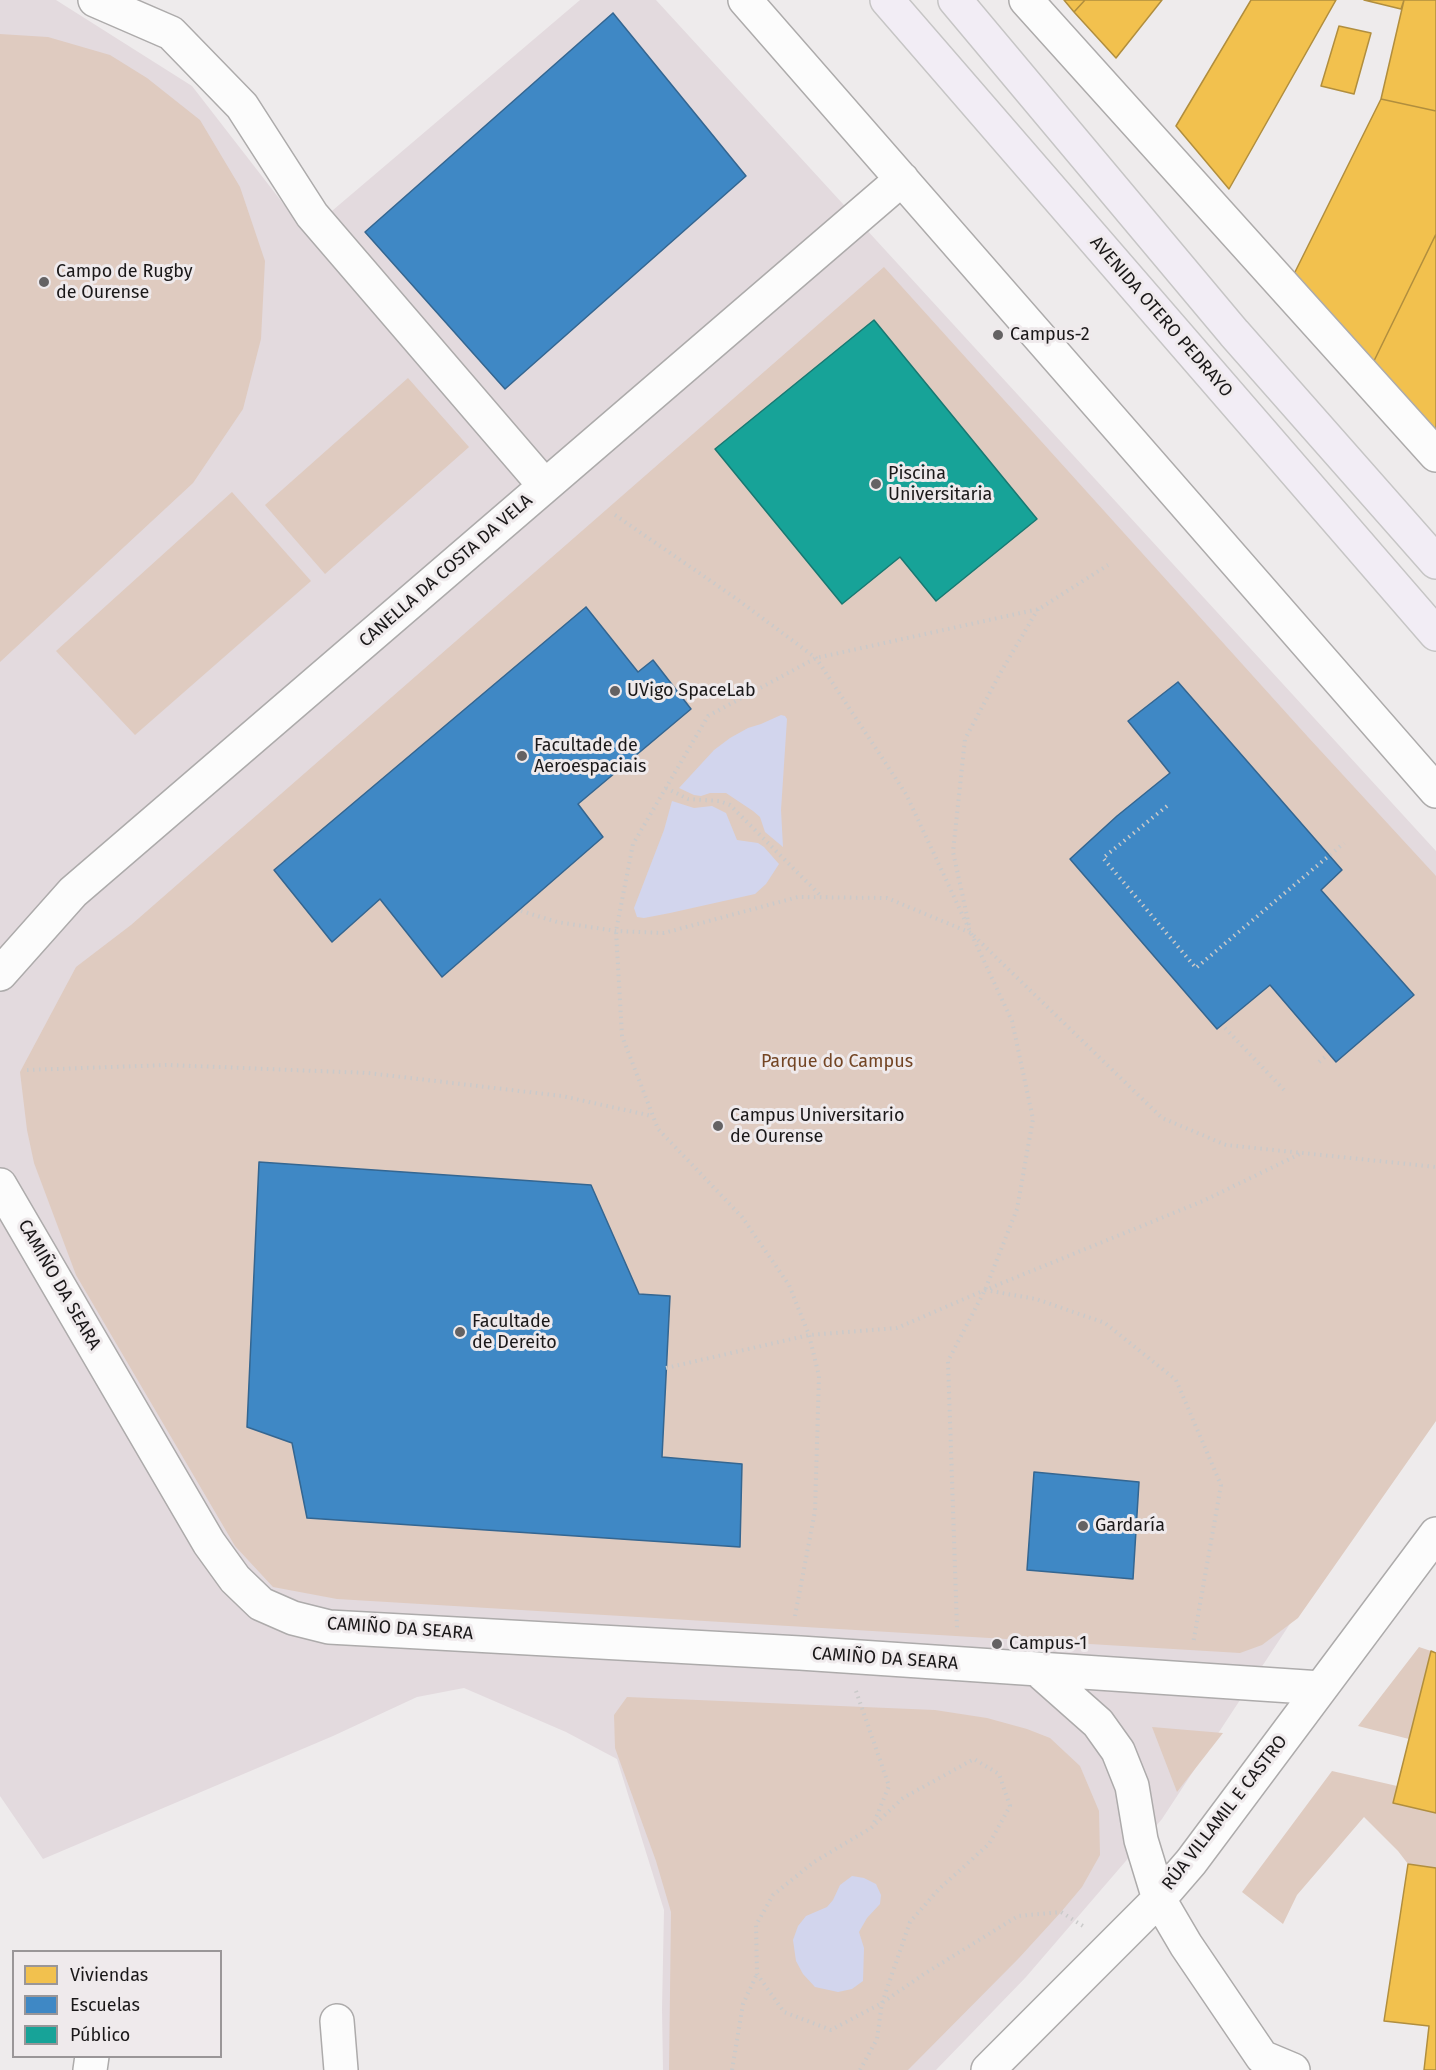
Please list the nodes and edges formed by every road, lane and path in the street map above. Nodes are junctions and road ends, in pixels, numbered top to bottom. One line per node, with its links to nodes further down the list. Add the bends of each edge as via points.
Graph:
1 (95, 0): 8 (street, via 171,33 242,106 312,215)
2 (745, 0): 6 (street)
3 (887, 0): 13 (main road, AVENIDA OTERO PEDRAYO)
4 (955, 0): 10 (main road, via 1234,333)
5 (1026, 0): 7 (street)
6 (902, 179): 8 (street, CANELLA DA COSTA DA VELA); 16 (street)
7 (1436, 455)
8 (545, 486): 23 (street, CANELLA DA COSTA DA VELA, via 73,892)
9 (615, 515): 14 (path)
10 (1436, 562)
11 (1108, 565): 12 (path)
12 (1039, 609): 14 (path); 22 (path, via 965,740 953,852)
13 (1436, 634)
14 (816, 658): 15 (path, via 708,716); 22 (path, via 906,794)
15 (666, 788): 19 (path, via 688,800 730,805); 21 (path, via 633,844)
16 (1436, 791)
17 (1167, 806): 18 (path, via 1102,858 1196,968)
18 (1344, 843)
19 (822, 897): 21 (path, via 798,897 664,933); 22 (path, via 887,898)
20 (521, 911): 21 (path, via 556,922)
21 (616, 930): 29 (path, via 622,1036)
22 (971, 933): 30 (path, via 1161,1118 1226,1145); 33 (path, via 1012,1021 1033,1119 1017,1209)
23 (0, 974)
24 (1225, 1028): 28 (path)
25 (1325, 1057): 26 (path)
26 (1319, 1062)
27 (27, 1070): 29 (path, via 168,1065 368,1072 562,1096)
28 (1285, 1091)
29 (653, 1116): 34 (path, via 658,1130 742,1217 789,1285)
30 (1303, 1153): 31 (path); 33 (path, via 1203,1201)
31 (1436, 1167)
32 (0, 1185): 37 (street, CAMIÑO DA SEARA, via 209,1543 261,1604 293,1618 329,1627)
33 (985, 1290): 34 (path, via 897,1328); 39 (path, via 948,1361); 41 (path, via 1036,1299 1105,1323 1176,1380 1221,1485)
34 (809, 1335): 35 (path); 37 (path, via 819,1376 815,1511)
35 (666, 1368)
36 (1436, 1533): 42 (street, RÚA VILLAMIL E CASTRO)
37 (788, 1652): 38 (street, CAMIÑO DA SEARA)
38 (845, 1656): 39 (street, CAMIÑO DA SEARA); 43 (path, via 889,1786)
39 (958, 1664): 40 (street, CAMIÑO DA SEARA)
40 (1037, 1669): 41 (street, CAMIÑO DA SEARA); 44 (street, via 1098,1723 1118,1750 1132,1786)
41 (1187, 1679): 42 (street, CAMIÑO DA SEARA)
42 (1321, 1688): 44 (street, RÚA VILLAMIL E CASTRO)
43 (871, 1828): 46 (path, via 814,1862 773,1895 756,1925); 47 (path, via 903,1798 974,1759 999,1774 1010,1806 989,1844 939,1889 910,1922)
44 (1159, 1899): 52 (street, RÚA VILLAMIL E CASTRO); 53 (street, via 1262,2057)
45 (1087, 1928): 47 (path, via 1061,1912 1018,1916)
46 (757, 1974): 47 (path, via 784,2012 831,2030); 50 (path, via 743,2004)
47 (882, 2003): 51 (path, via 877,2039)
48 (337, 2021): 49 (street)
49 (341, 2070)
50 (732, 2070)
51 (860, 2070)
52 (988, 2070)
53 (1293, 2070)

